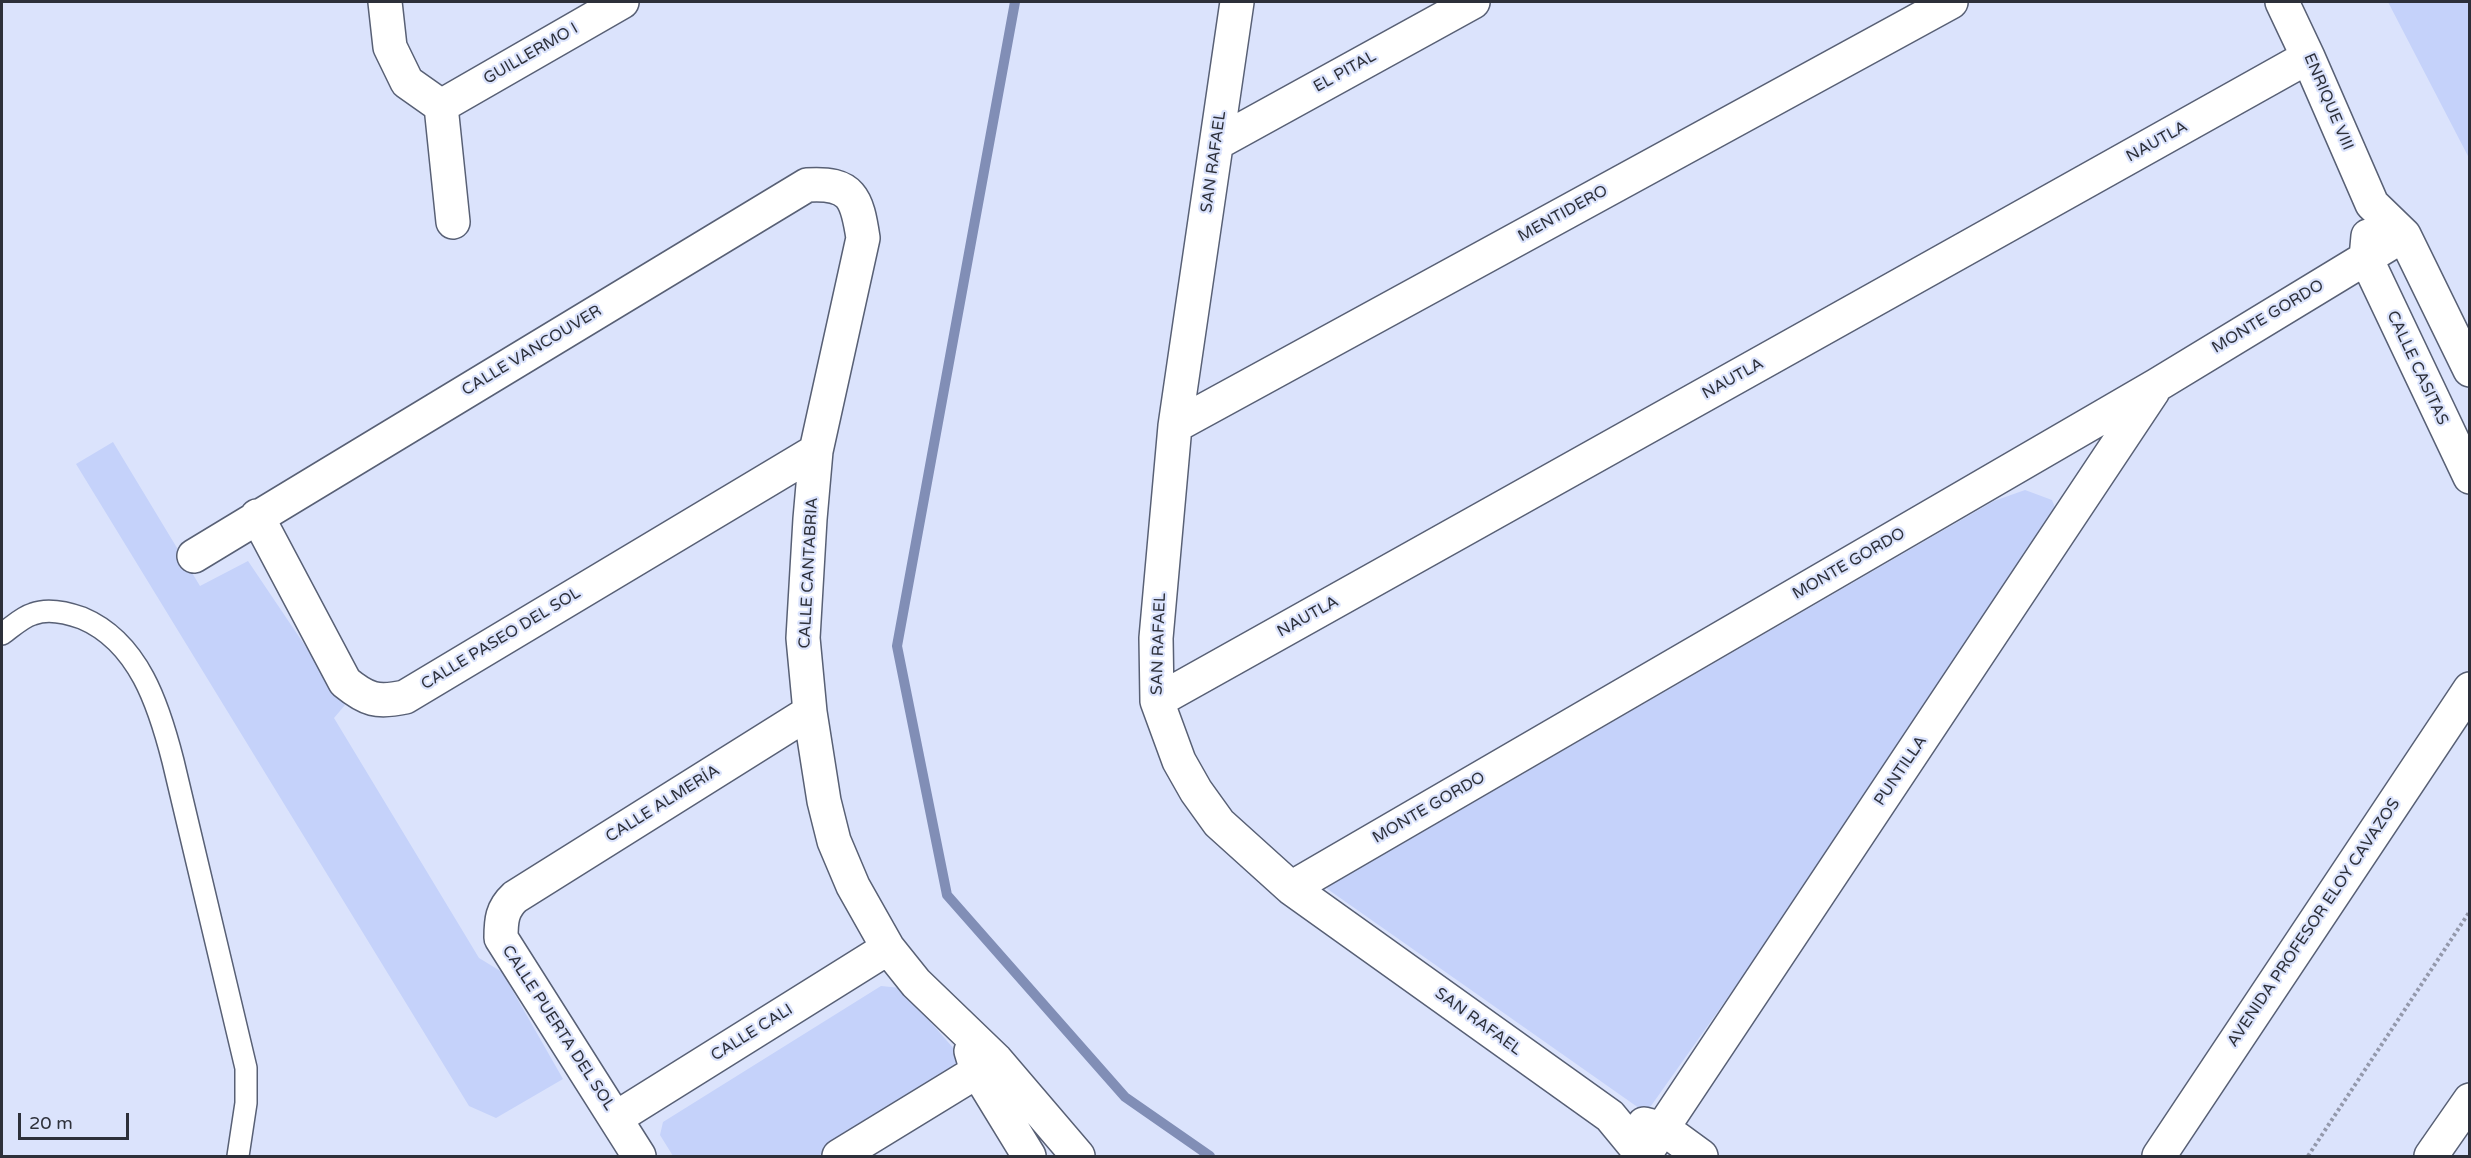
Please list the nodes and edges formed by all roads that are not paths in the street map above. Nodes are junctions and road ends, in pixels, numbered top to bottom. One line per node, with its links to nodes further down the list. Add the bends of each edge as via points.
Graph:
1 (385, 2): 8 (street, via 390,47 407,82)
2 (622, 2): 8 (street, GUILLERMO I)
3 (1237, 2): 9 (street, SAN RAFAEL)
4 (1473, 2): 9 (street, EL PITAL)
5 (1951, 2): 18 (street, MENTIDERO)
6 (2282, 2): 7 (street, ENRIQUE VIII)
7 (2308, 57): 11 (street, ENRIQUE VIII); 25 (street, NAUTLA)
8 (441, 106): 12 (street)
9 (1217, 143): 18 (street, SAN RAFAEL)
10 (807, 185): 19 (street, CALLE CANTABRIA, via 829,183 847,192 859,209 863,238); 21 (street, CALLE VANCOUVER)
11 (2372, 204): 13 (street, ENRIQUE VIII); 14 (street, ENRIQUE VIII)
12 (453, 222)
13 (2404, 235): 14 (street, MONTE GORDO); 15 (street)
14 (2366, 258): 16 (street, MONTE GORDO); 17 (street, CALLE CASITAS)
15 (2468, 368): 17 (street)
16 (2157, 384): 27 (street, MONTE GORDO); 34 (street, PUNTILLA)
17 (2428, 391): 20 (street, CALLE CASITAS)
18 (1175, 426): 25 (street, SAN RAFAEL, via 1156,638)
19 (816, 451): 21 (street, CALLE PASEO DEL SOL, via 405,697 385,701 362,696 345,682); 26 (street, CALLE CANTABRIA, via 803,638)
20 (2469, 477)
21 (257, 516): 22 (street, CALLE VANCOUVER)
22 (194, 556)
23 (2, 634): 35 (lane, via 33,613 67,612 94,623 119,641 152,690 173,761 246,1068 246,1103)
24 (2469, 689): 42 (street, AVENIDA PROFESOR ELOY CAVAZOS)
25 (1157, 702): 27 (street, SAN RAFAEL, via 1179,761 1219,823)
26 (810, 712): 28 (street, CALLE ALMERÍA); 29 (street, CALLE CANTABRIA, via 834,841 853,886)
27 (1291, 888): 32 (street, SAN RAFAEL)
28 (515, 897): 33 (street, CALLE PUERTA DEL SOL, via 506,906 501,938)
29 (888, 948): 30 (street, CALLE CANTABRIA, via 916,983 965,1032); 33 (street, CALLE CALI)
30 (987, 1066): 37 (street); 38 (street, CALLE CANTABRIA); 39 (street, CALLE CANTABRIA)
31 (2469, 1100): 43 (street)
32 (1610, 1116): 34 (street, SAN RAFAEL); 40 (street, SAN RAFAEL)
33 (616, 1118): 36 (street, CALLE PUERTA DEL SOL)
34 (1664, 1129): 40 (street, PUNTILLA); 41 (street, SAN RAFAEL)
35 (238, 1156)
36 (639, 1156)
37 (838, 1156)
38 (1029, 1156)
39 (1078, 1156)
40 (1644, 1156)
41 (1701, 1156)
42 (2159, 1156)
43 (2431, 1156)

